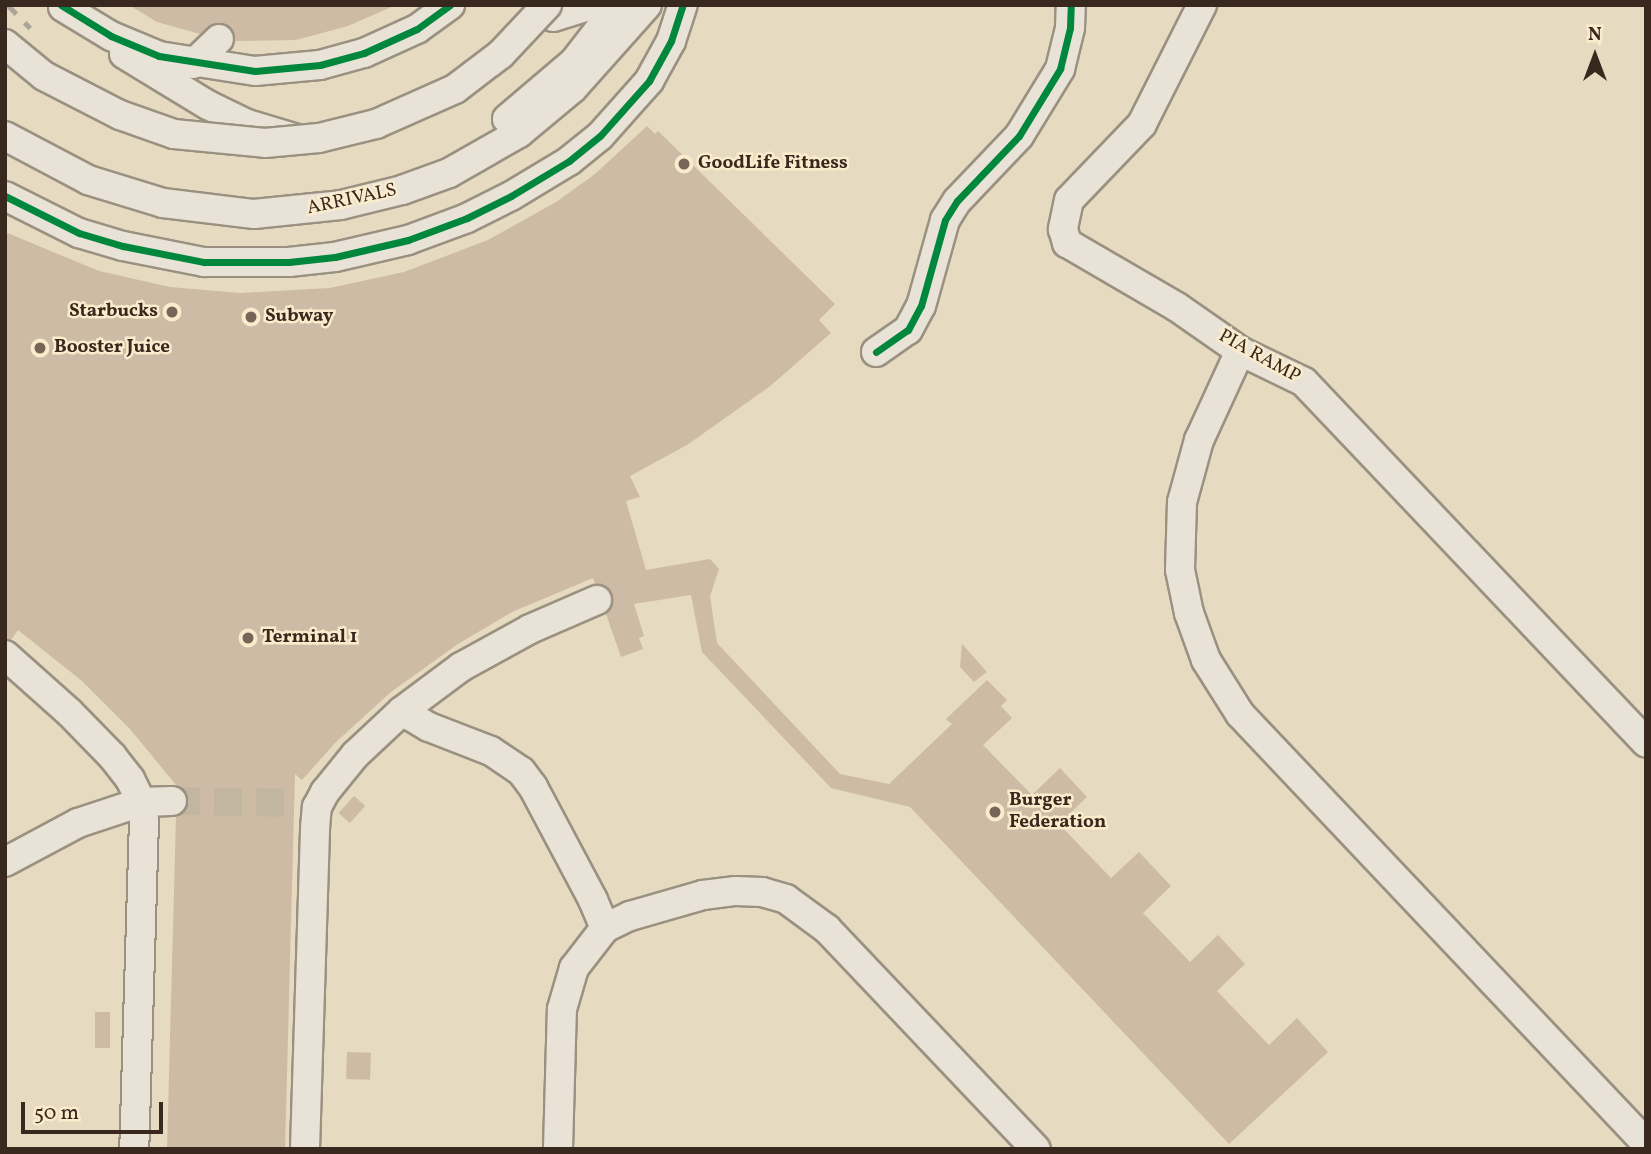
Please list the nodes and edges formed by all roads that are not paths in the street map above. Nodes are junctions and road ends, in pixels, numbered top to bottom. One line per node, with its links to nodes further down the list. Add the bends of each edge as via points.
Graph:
1 (450, 5): 14 (street, via 417,29 341,60 255,71)
2 (592, 5): 10 (street)
3 (618, 5): 15 (street, via 574,62 500,124 417,167 369,183 232,197 165,188 87,163)
4 (641, 5): 16 (street, via 567,91 505,139 420,181 343,201 259,209 162,199 97,180)
5 (647, 5): 16 (street, ARRIVALS, via 573,88 519,134 430,180 341,205 254,214 163,203 88,180)
6 (683, 5): 18 (street, via 671,41 649,81 600,136 488,208 397,244 289,262 204,262 79,233)
7 (1071, 5): 20 (street, via 1060,69 1019,136 944,220 921,306 908,330)
8 (1202, 5): 19 (street, PIA RAMP, via 1142,124 1069,201 1063,229 1068,243 1178,307)
9 (62, 6): 14 (street, via 132,46); 17 (street, via 152,73 208,105 267,131)
10 (554, 9): 12 (street, bridge, via 455,89 376,124 319,138 265,143 174,134 120,115 44,76); 17 (street, via 520,53 475,86 379,128)
11 (219, 39): 14 (street)
12 (5, 44)
13 (5, 51): 17 (street, via 75,102 148,132 216,147)
14 (194, 64)
15 (5, 116)
16 (5, 134)
17 (317, 143)
18 (5, 196)
19 (1240, 351): 24 (street, PIA RAMP, via 1304,382); 29 (street, via 1199,440 1182,502 1180,570 1206,660 1240,714)
20 (876, 352)
21 (597, 600): 23 (street, via 530,629 461,667)
22 (5, 655): 26 (street, via 112,757)
23 (402, 710): 28 (street, via 429,727 491,751 521,771); 31 (street, via 307,805)
24 (1646, 742)
25 (172, 801): 26 (street)
26 (141, 802): 27 (street, via 63,830); 30 (street)
27 (5, 862)
28 (605, 928): 32 (street, via 574,968 562,1009); 33 (street, via 703,895 749,891 786,899 827,929)
29 (1646, 1143)
30 (134, 1149)
31 (305, 1149)
32 (558, 1149)
33 (1036, 1149)

